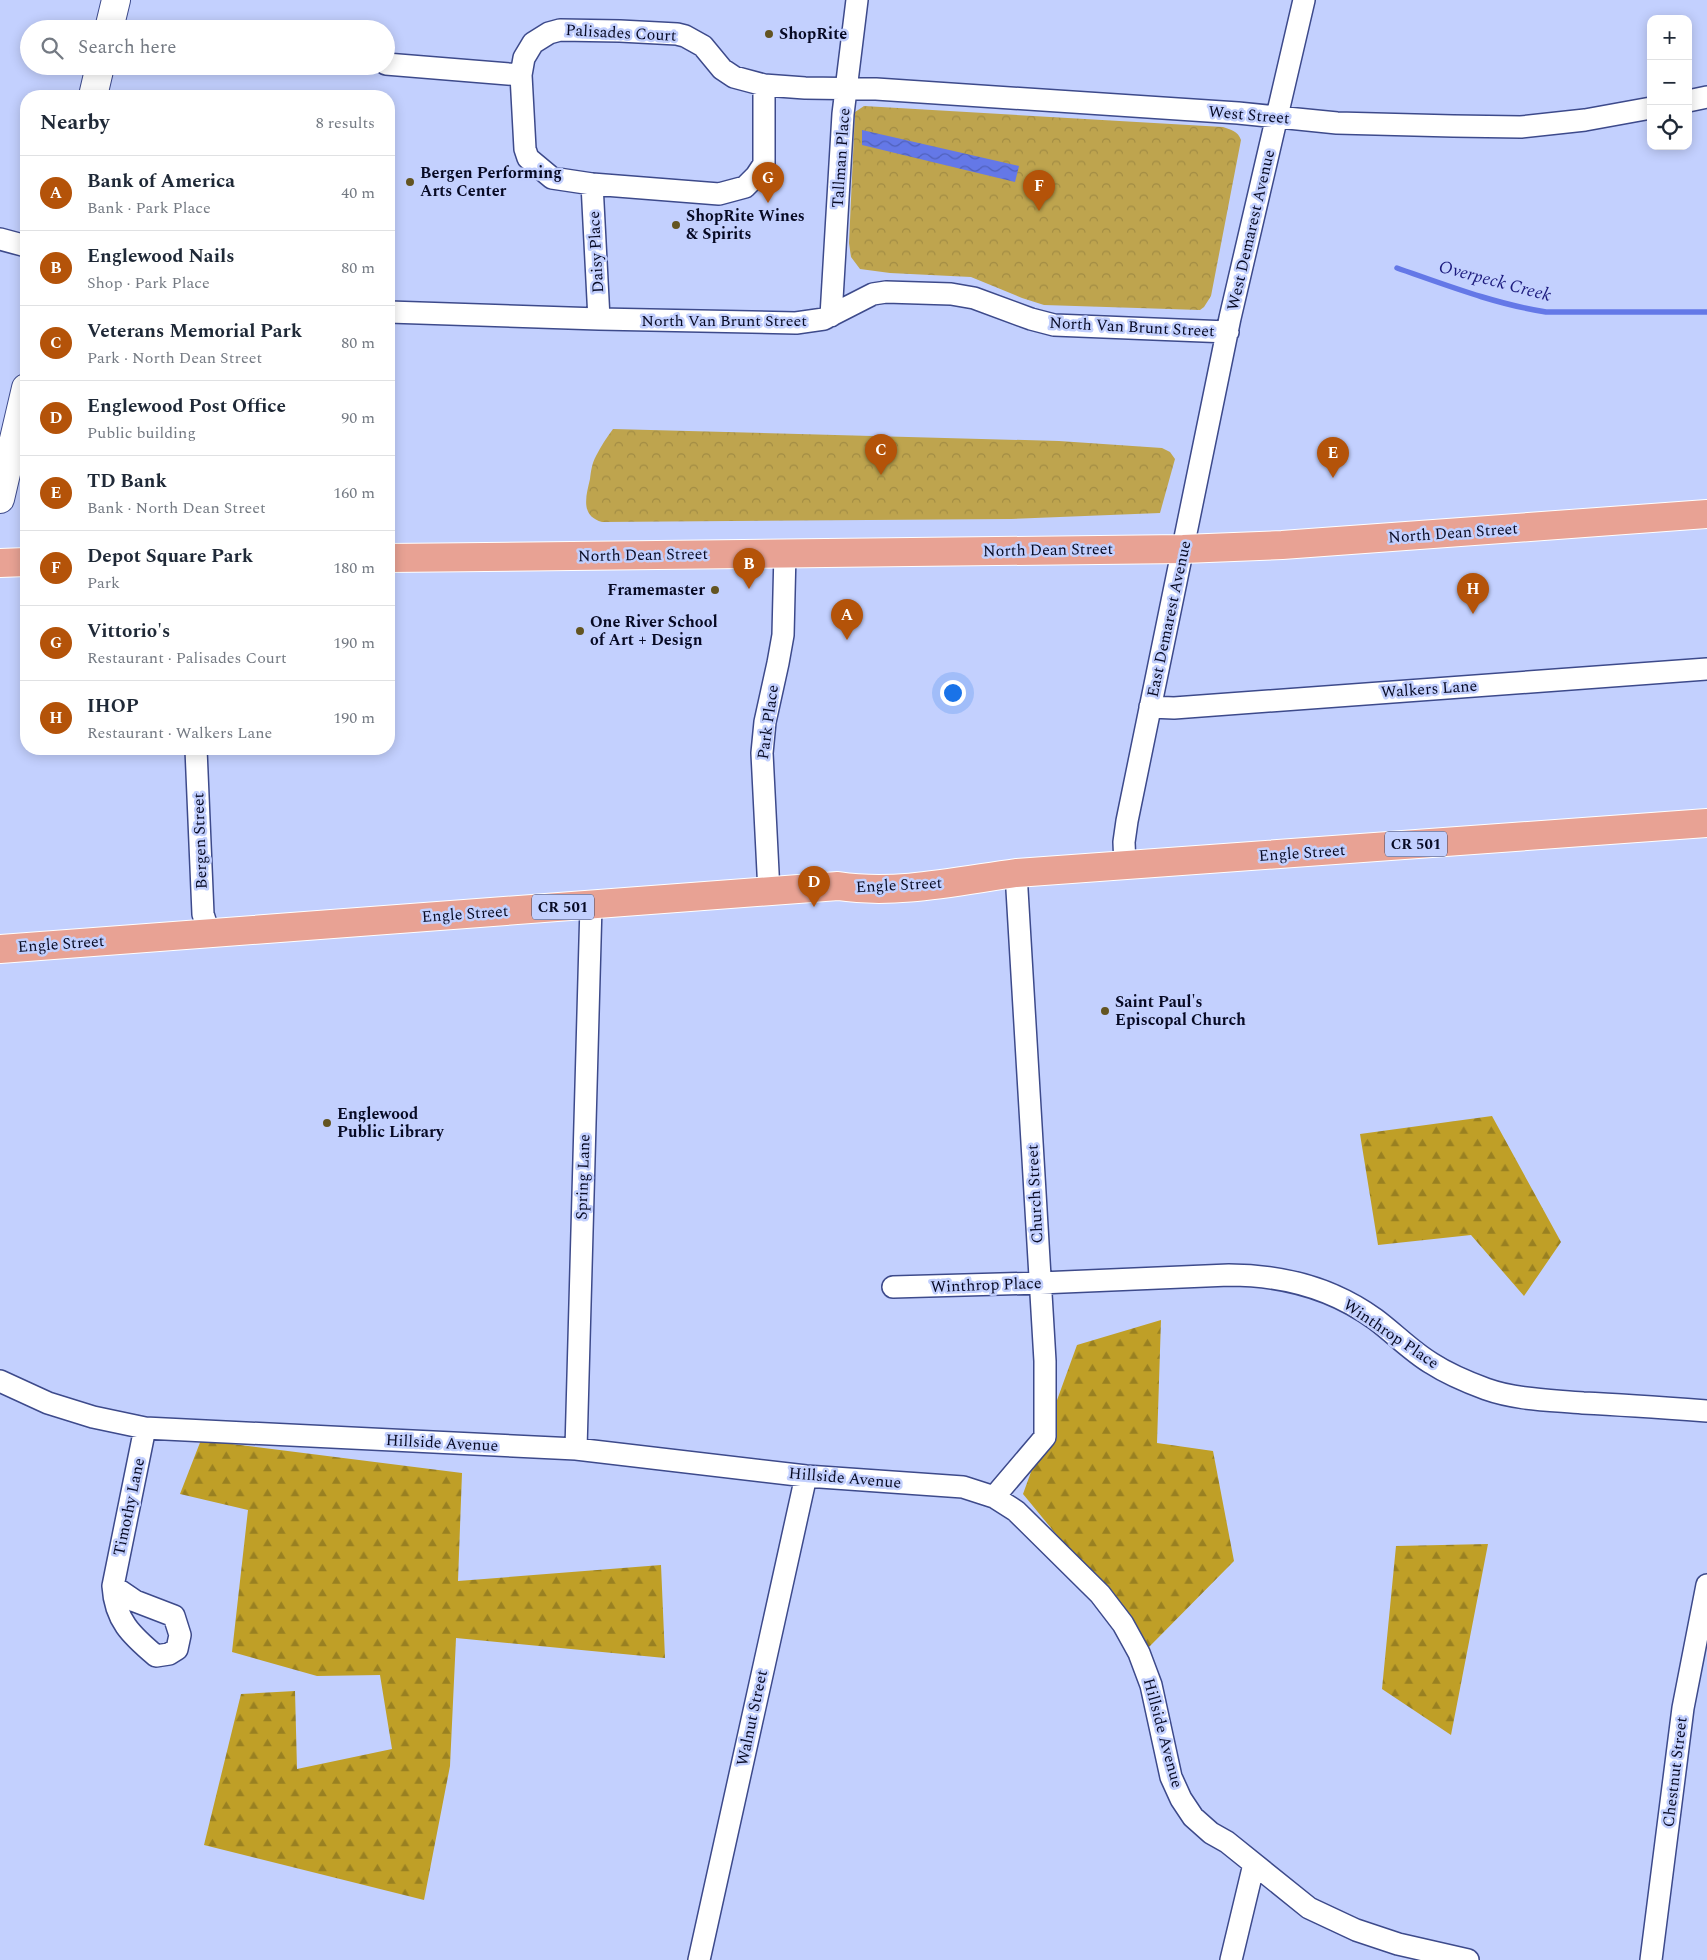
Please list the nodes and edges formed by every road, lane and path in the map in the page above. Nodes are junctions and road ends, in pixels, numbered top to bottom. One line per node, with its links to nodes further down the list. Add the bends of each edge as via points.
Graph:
1 (114, 0): 4 (main road)
2 (857, 0): 9 (street, Tallman Place)
3 (1304, 0): 14 (street, West Demarest Avenue)
4 (111, 20)
5 (395, 65): 7 (street)
6 (98, 75): 10 (main road)
7 (521, 75): 8 (street, Palisades Court, via 524,58 533,43 549,33 620,31 685,36 703,46 722,69 734,77); 15 (street, Palisades Court, via 523,136 528,158 552,178)
8 (764, 85): 9 (street, West Street); 15 (street, Palisades Court, via 764,164 745,187 719,194)
9 (846, 89): 14 (street, West Street); 19 (street, Tallman Place)
10 (94, 90)
11 (1707, 97): 12 (street)
12 (1692, 100)
13 (1647, 109): 14 (street, West Street, via 1521,127 1337,123)
14 (1278, 117): 21 (street, West Demarest Avenue)
15 (592, 184): 20 (street, Daisy Place)
16 (0, 239): 17 (street)
17 (20, 244)
18 (395, 312): 20 (street, North Van Brunt Street)
19 (831, 316): 20 (street, North Van Brunt Street, via 796,323); 21 (street, North Van Brunt Street, via 879,293 951,294 974,298 1054,325)
20 (600, 320)
21 (1228, 332): 22 (street, West Demarest Avenue)
22 (1219, 372): 26 (street, East Demarest Avenue)
23 (20, 413): 24 (main road)
24 (0, 498)
25 (1707, 514): 26 (main road, North Dean Street, via 1282,545)
26 (1183, 549): 27 (main road, North Dean Street); 32 (street, East Demarest Avenue)
27 (785, 552): 28 (main road, North Dean Street); 37 (street, Park Place, via 782,635 762,753)
28 (395, 558)
29 (20, 562): 30 (main road)
30 (0, 563)
31 (1707, 669): 32 (street, Walkers Lane)
32 (1150, 707): 35 (street, East Demarest Avenue, via 1126,829)
33 (196, 755): 39 (street, Bergen Street, via 203,914)
34 (1707, 823): 35 (main road, Engle Street / CR 501)
35 (1125, 866): 36 (main road, Engle Street / CR 501)
36 (1016, 873): 37 (main road, Engle Street / CR 501, via 916,887 864,890 838,886); 41 (street, Church Street)
37 (769, 892): 38 (main road, Engle Street / CR 501)
38 (591, 905): 39 (main road, Engle Street / CR 501); 46 (street, Spring Lane)
39 (209, 933): 40 (main road, Engle Street / CR 501)
40 (0, 948)
41 (1040, 1283): 42 (street, Winthrop Place); 44 (street, Winthrop Place, via 1229,1275 1286,1280 1317,1288 1346,1302 1374,1319 1431,1364 1488,1390 1522,1398); 48 (street, Church Street, via 1045,1437)
42 (893, 1287)
43 (0, 1381): 45 (street, Hillside Avenue, via 48,1403)
44 (1707, 1411)
45 (145, 1428): 46 (street, Hillside Avenue); 50 (street, Timothy Lane)
46 (576, 1449): 47 (street, Hillside Avenue)
47 (806, 1476): 48 (street, Hillside Avenue, via 963,1487); 52 (street, Walnut Street)
48 (994, 1497): 51 (street, Hillside Avenue, via 1016,1511 1100,1594 1123,1624 1151,1685 1171,1777 1181,1799 1193,1817)
49 (1707, 1585): 55 (street, Chestnut Street, via 1683,1708)
50 (113, 1586)
51 (1254, 1864): 53 (street); 54 (street, Hillside Avenue, via 1310,1908 1356,1930 1398,1944)
52 (699, 1960)
53 (1231, 1960)
54 (1468, 1960)
55 (1651, 1960)

